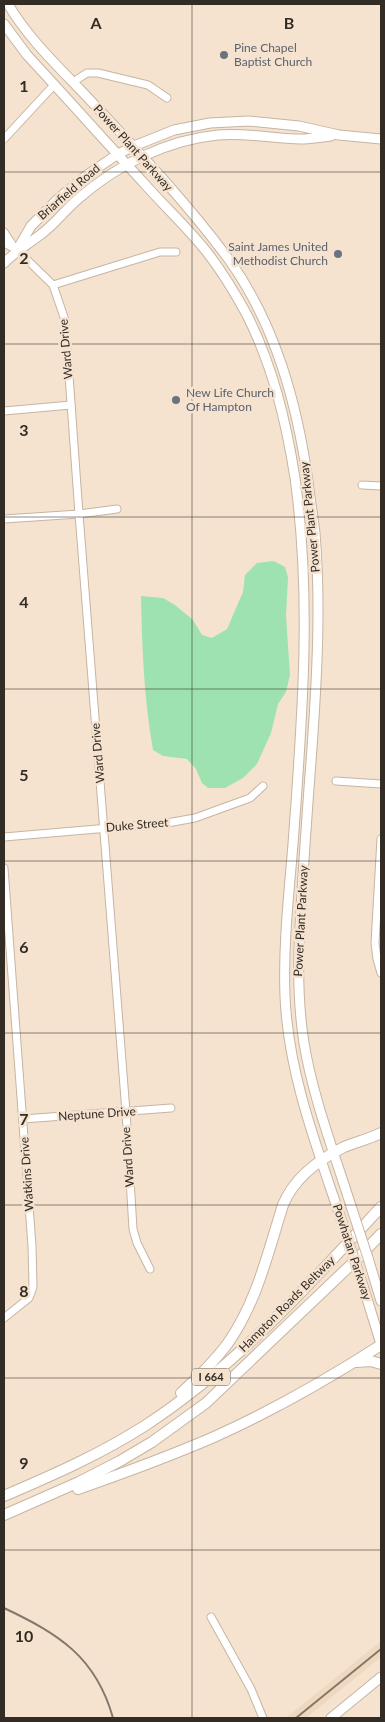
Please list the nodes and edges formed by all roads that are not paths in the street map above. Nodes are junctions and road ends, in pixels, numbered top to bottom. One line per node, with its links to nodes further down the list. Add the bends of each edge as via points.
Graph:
1 (8, 4): 3 (main road, Power Plant Parkway, via 28,33)
2 (5, 31): 4 (main road, Power Plant Parkway)
3 (73, 82): 5 (street, via 94,72 148,85); 9 (main road, Power Plant Parkway)
4 (54, 85): 7 (street); 10 (main road, Power Plant Parkway)
5 (167, 98)
6 (339, 135): 8 (main road); 9 (main road, Briarfield Road, via 299,126 223,122 174,130); 11 (main road, Briarfield Road, via 301,139 217,135 174,144)
7 (4, 139)
8 (381, 139)
9 (134, 146): 10 (main road, Briarfield Road); 11 (main road, Power Plant Parkway)
10 (118, 154): 12 (main road, Power Plant Parkway); 15 (main road, Briarfield Road, via 59,198 31,226)
11 (142, 156): 12 (main road, Briarfield Road); 38 (main road, Power Plant Parkway, via 218,245 245,286 278,353 302,439 315,534 318,644 298,947 299,995 309,1068)
12 (126, 164): 15 (main road, Briarfield Road, via 87,191 40,235); 39 (main road, Power Plant Parkway, via 206,251 234,292 266,358 286,426 302,546 304,668 285,950 285,999 296,1072)
13 (4, 232): 15 (street)
14 (4, 243): 15 (street)
15 (16, 250): 17 (main road, Briarfield Road); 18 (street, Ward Drive)
16 (176, 252): 18 (street, via 160,252)
17 (4, 263)
18 (53, 286): 19 (street, Ward Drive, via 65,320)
19 (71, 405): 20 (street); 24 (street, Ward Drive)
20 (4, 411)
21 (362, 485): 22 (street)
22 (381, 486)
23 (117, 509): 24 (street)
24 (78, 514): 25 (street); 29 (street, Ward Drive)
25 (4, 519)
26 (336, 781): 27 (street)
27 (381, 784)
28 (263, 786): 29 (street, Duke Street, via 250,798 194,818)
29 (104, 828): 30 (street, Duke Street); 35 (street, Ward Drive)
30 (4, 837)
31 (381, 839): 33 (street, via 376,943)
32 (4, 868): 36 (street, Watkins Drive)
33 (381, 973)
34 (171, 1108): 35 (street, Neptune Drive)
35 (126, 1112): 36 (street, Neptune Drive); 42 (street, Ward Drive, via 133,1229)
36 (23, 1119): 44 (street, Watkins Drive, via 33,1287 29,1298)
37 (381, 1133): 38 (highway)
38 (334, 1152): 39 (highway); 43 (main road, Powhatan Parkway, bridge)
39 (322, 1160): 45 (main road, Powhatan Parkway, bridge); 48 (highway, via 295,1182 288,1193 254,1294 228,1342 206,1370)
40 (381, 1208): 48 (highway, Hampton Roads Beltway / I 664, via 257,1337 208,1380)
41 (381, 1234): 50 (highway, Hampton Roads Beltway / I 664, via 206,1403 120,1461)
42 (150, 1269)
43 (381, 1301)
44 (4, 1318)
45 (381, 1344): 46 (highway)
46 (352, 1362): 47 (highway); 50 (highway, via 254,1418 213,1437)
47 (381, 1364)
48 (145, 1425): 49 (highway, Hampton Roads Beltway / I 664, via 90,1457)
49 (4, 1496)
50 (23, 1508): 51 (highway, Hampton Roads Beltway / I 664)
51 (4, 1515)
52 (211, 1617): 54 (street, via 251,1689)
53 (381, 1677): 55 (main road)
54 (263, 1718)
55 (331, 1718)

